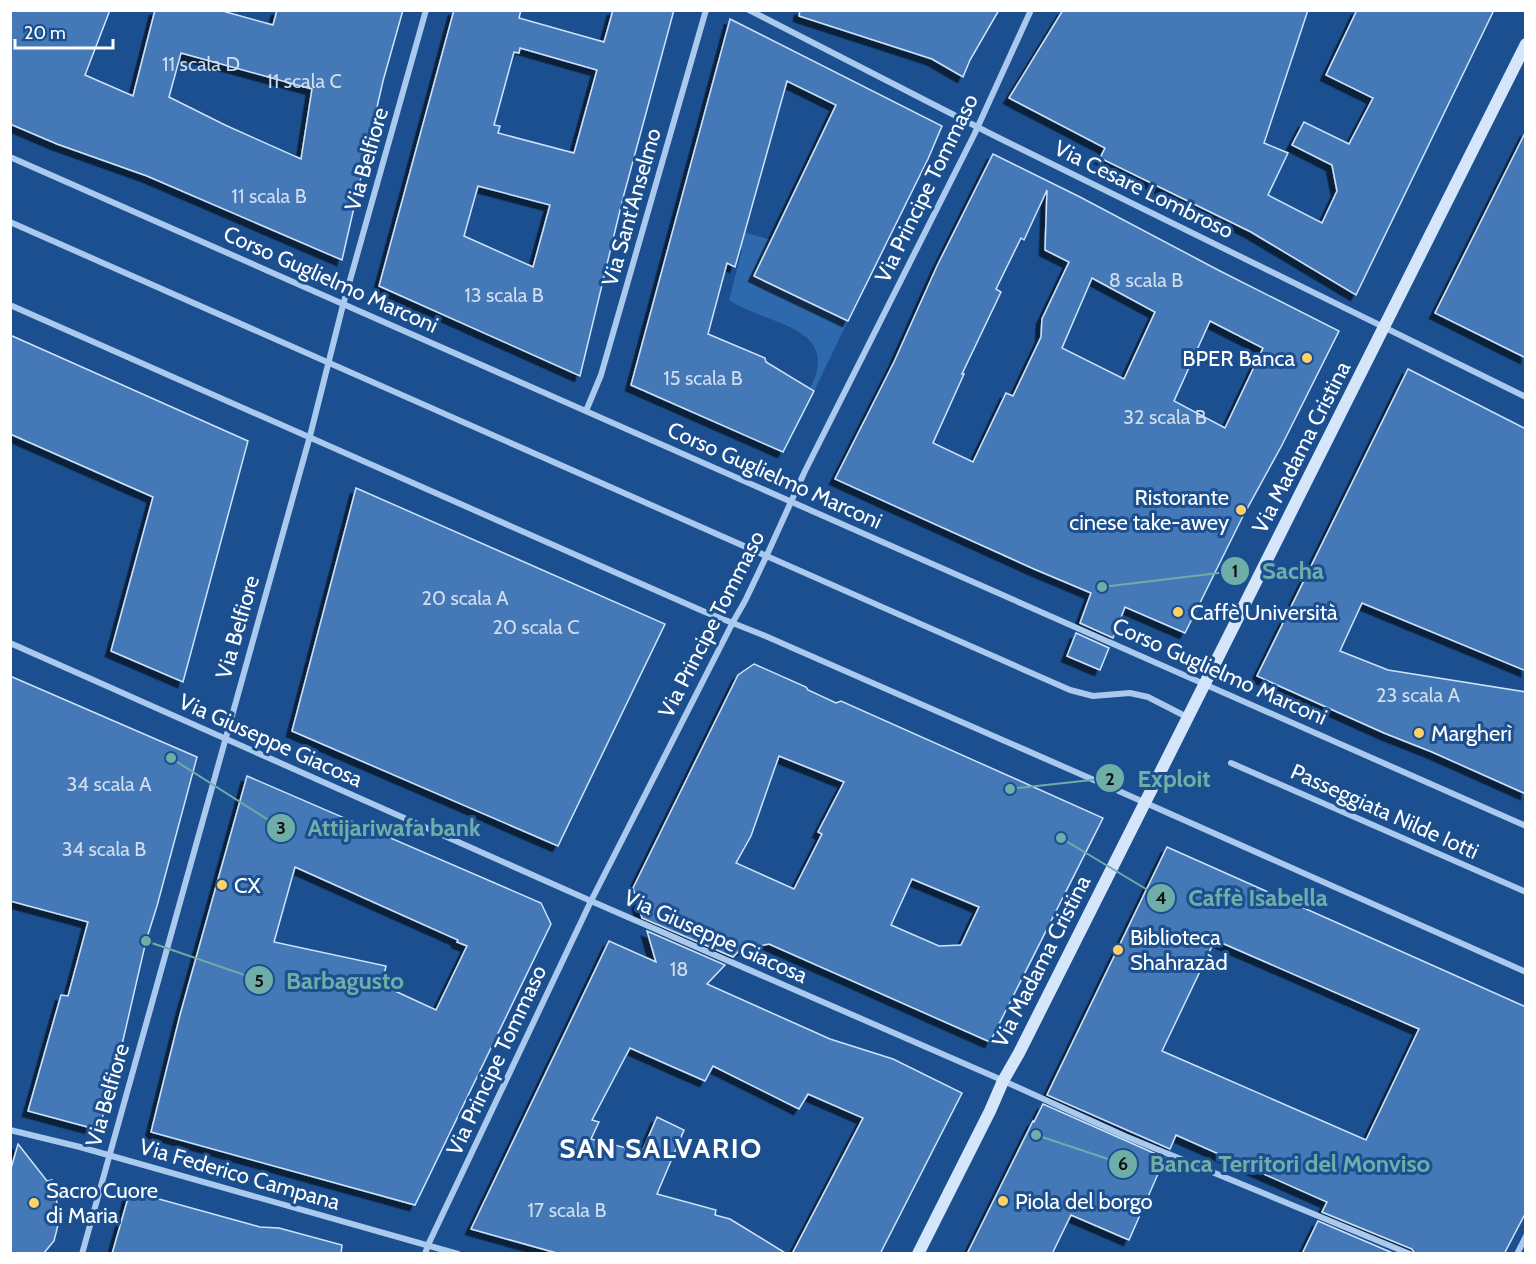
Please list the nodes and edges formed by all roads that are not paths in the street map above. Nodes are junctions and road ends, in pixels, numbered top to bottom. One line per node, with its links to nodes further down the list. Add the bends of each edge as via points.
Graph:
1 (426, 10): 10 (street, Via Belfiore)
2 (706, 10): 14 (street, Via Sant'Anselmo, via 601,375)
3 (748, 10): 6 (street, Via Cesare Lombroso)
4 (1031, 10): 6 (street, Via Principe Tommaso)
5 (1526, 44): 11 (street, Via Madama Cristina)
6 (977, 127): 11 (street, Via Cesare Lombroso); 16 (street, Via Principe Tommaso)
7 (10, 158): 10 (street, Corso Guglielmo Marconi)
8 (10, 222): 12 (street)
9 (10, 305): 15 (street)
10 (343, 305): 12 (street, Via Belfiore); 14 (street, Corso Guglielmo Marconi)
11 (1385, 328): 13 (street, Via Cesare Lombroso); 20 (street, Via Madama Cristina)
12 (329, 362): 15 (street, Via Belfiore); 17 (street)
13 (1526, 397)
14 (586, 411): 16 (street, Corso Guglielmo Marconi)
15 (310, 436): 18 (street); 22 (street, Via Belfiore)
16 (791, 502): 17 (street, Via Principe Tommaso); 20 (street, Corso Guglielmo Marconi)
17 (766, 556): 18 (street, Via Principe Tommaso); 21 (street, via 1070,690 1093,696 1130,693 1148,697)
18 (732, 622): 24 (street); 27 (street, Via Principe Tommaso)
19 (10, 643): 22 (street, Via Giuseppe Giacosa)
20 (1204, 684): 21 (street, Via Madama Cristina); 25 (street, Corso Guglielmo Marconi)
21 (1188, 717): 24 (street, Via Madama Cristina)
22 (225, 739): 27 (street, Via Giuseppe Giacosa); 31 (street, Via Belfiore)
23 (1231, 763): 26 (street, Passeggiata Nilde Iotti)
24 (1144, 803): 28 (street); 29 (street, Via Madama Cristina)
25 (1526, 826)
26 (1526, 892)
27 (591, 902): 29 (street, Via Giuseppe Giacosa); 33 (street, Via Principe Tommaso)
28 (1526, 972)
29 (1004, 1081): 37 (street, Via Madama Cristina); 38 (street, Via Giuseppe Giacosa, via 1125,1136)
30 (10, 1130): 31 (street, Via Federico Campana)
31 (109, 1155): 33 (street, Via Federico Campana); 34 (street, Via Belfiore)
32 (1526, 1236): 39 (street)
33 (428, 1245): 35 (street, Via Principe Tommaso); 36 (street, Via Federico Campana)
34 (82, 1254)
35 (425, 1254)
36 (458, 1254)
37 (918, 1254)
38 (1410, 1254)
39 (1517, 1254)

